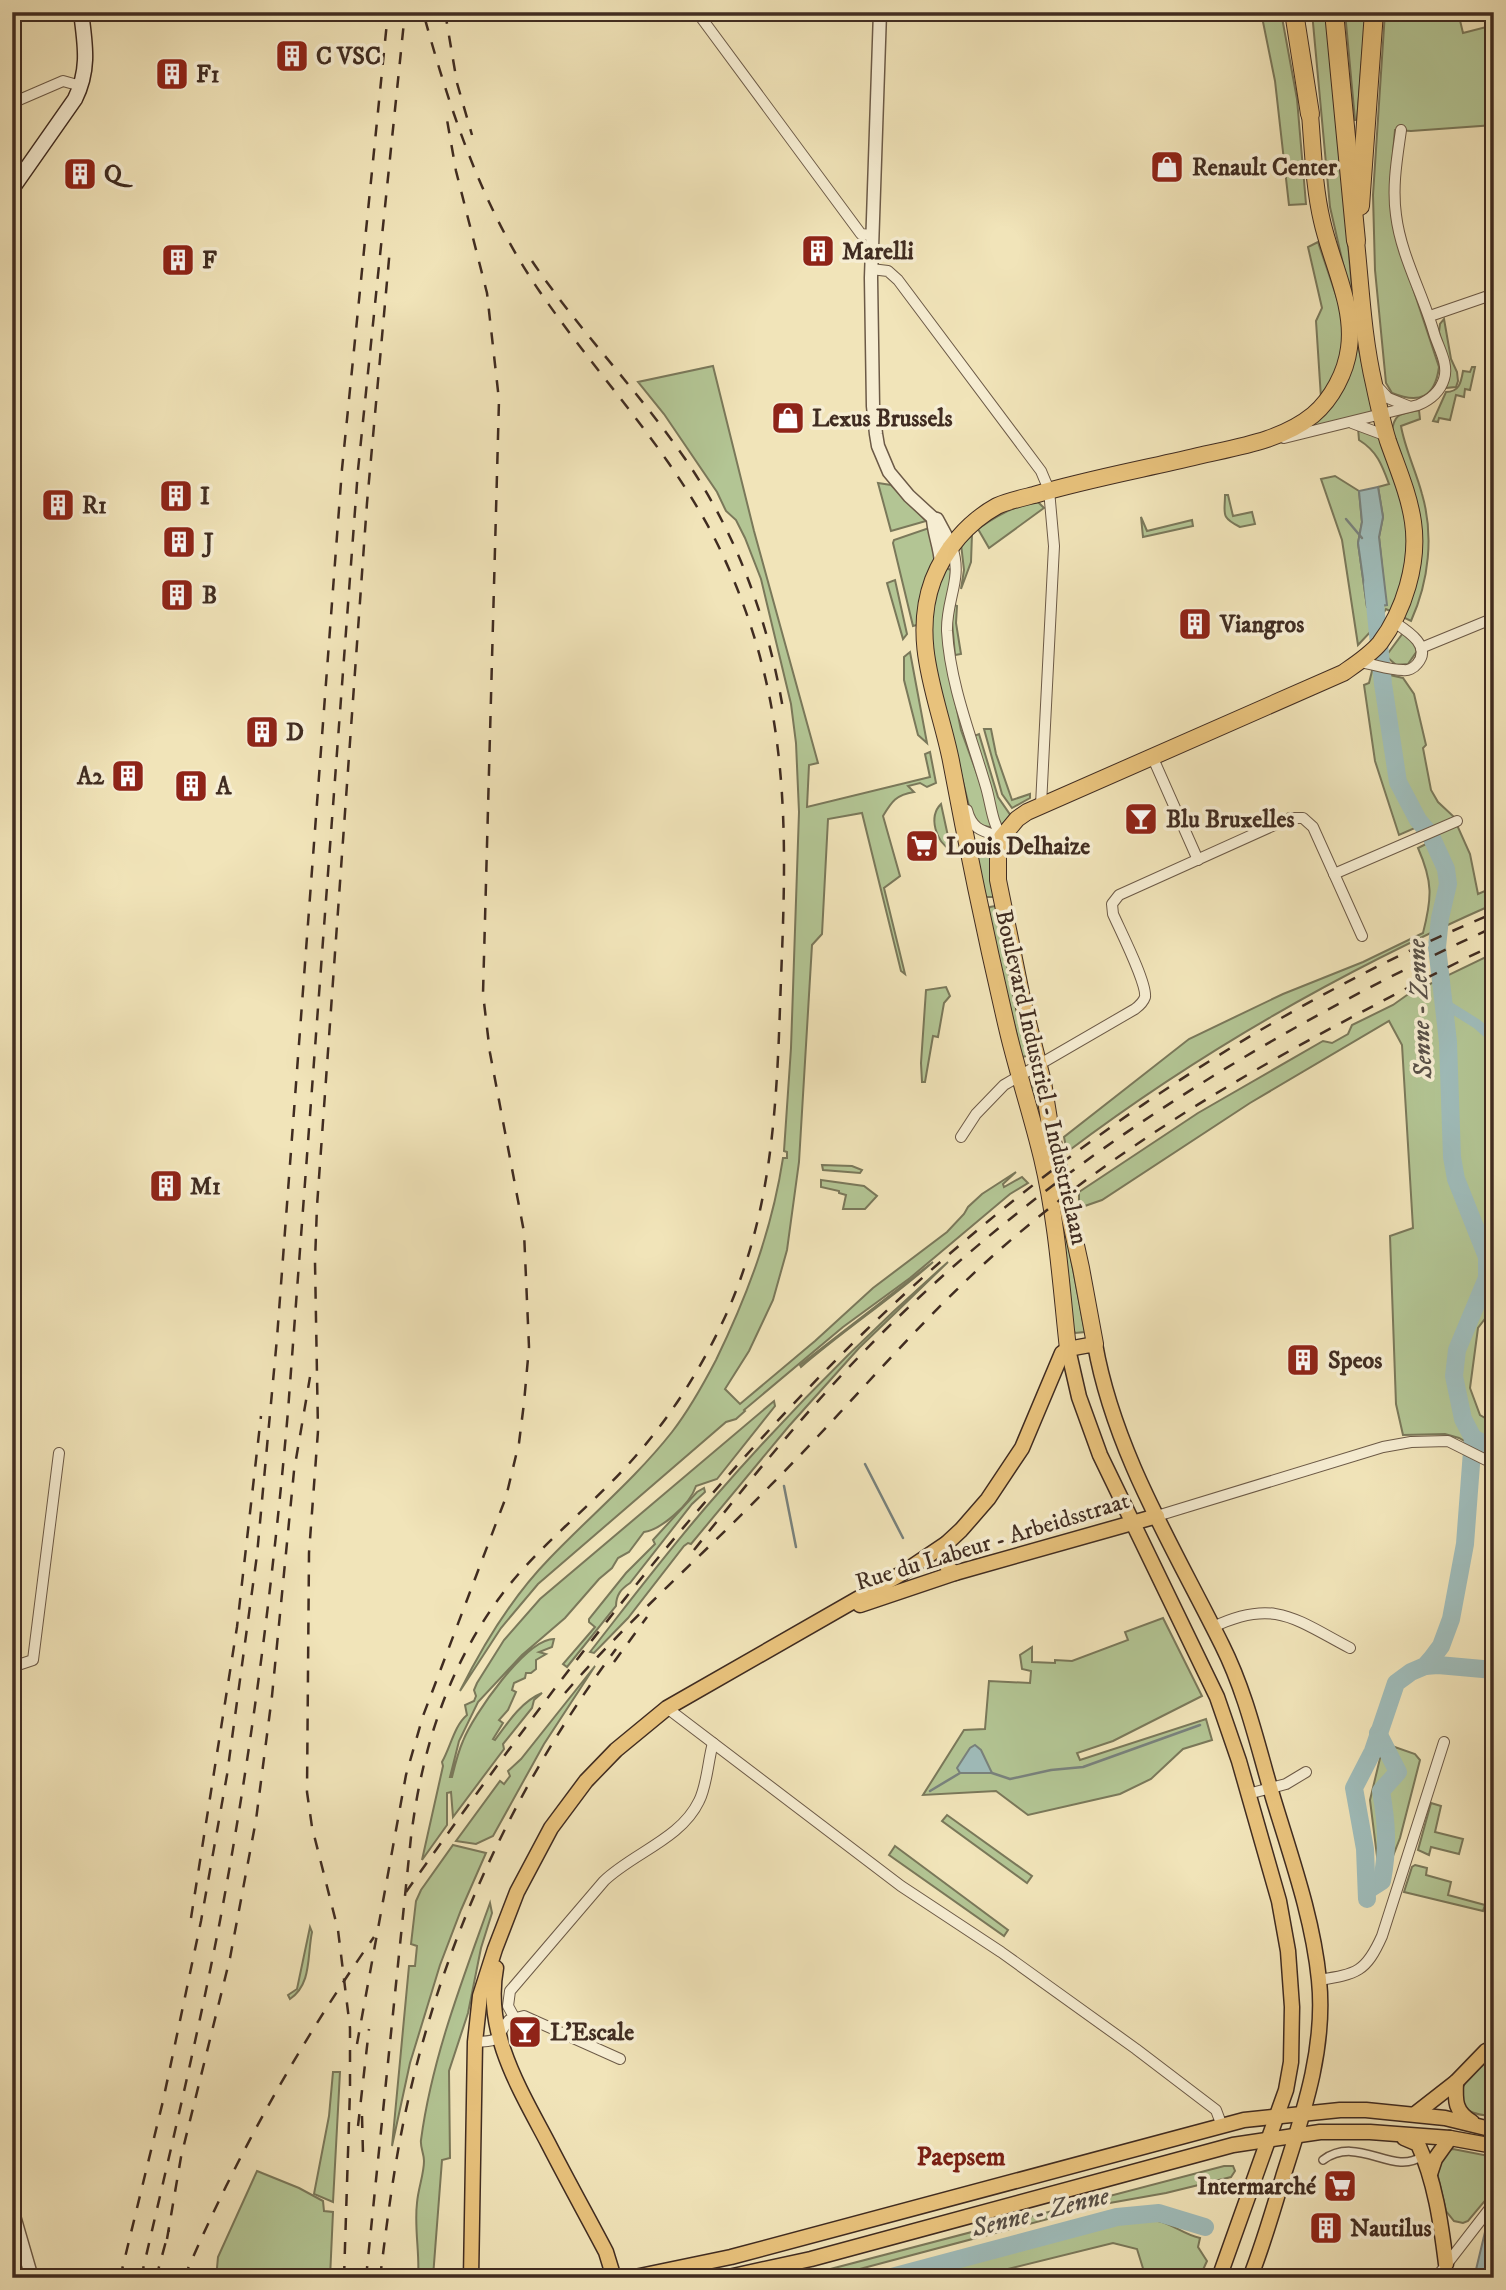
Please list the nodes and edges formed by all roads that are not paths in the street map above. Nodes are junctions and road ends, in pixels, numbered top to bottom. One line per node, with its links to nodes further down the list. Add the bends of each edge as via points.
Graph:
1 (81, 12): 8 (main road, via 87,57)
2 (697, 12): 13 (street, via 861,234)
3 (1294, 12): 10 (highway)
4 (1306, 12): 10 (highway)
5 (1334, 12): 14 (highway)
6 (1374, 12): 14 (highway)
7 (880, 14): 13 (street, Boulevard Industriel - Industrielaan)
8 (81, 86): 9 (street, via 63,82); 12 (main road)
9 (12, 103)
10 (1310, 114): 23 (highway, via 1320,212 1347,308 1349,348 1338,383 1315,414)
11 (1401, 130): 17 (street, via 1393,183 1396,216 1401,242)
12 (12, 188)
13 (872, 235): 15 (street, Boulevard Industriel - Industrielaan)
14 (1356, 241): 18 (highway)
15 (871, 269): 24 (street, via 888,271 898,280 1041,471); 25 (street, Boulevard Industriel - Industrielaan, via 878,446 889,472)
16 (1494, 294): 17 (street)
17 (1430, 316): 19 (street, via 1445,379 1429,401)
18 (1373, 380): 19 (street, via 1388,398); 20 (highway)
19 (1412, 407): 20 (street)
20 (1381, 415): 21 (street); 22 (highway)
21 (1348, 422): 22 (street); 23 (street)
22 (1387, 436): 30 (highway, via 1414,524 1411,571)
23 (1260, 442): 24 (highway)
24 (1049, 490): 26 (highway, via 1000,505); 35 (street, via 1054,546)
25 (938, 522): 26 (street, via 953,529); 27 (street, Boulevard Industriel - Industrielaan); 28 (street, Boulevard Industriel - Industrielaan, via 932,523 939,538)
26 (969, 526): 27 (highway)
27 (952, 547): 28 (highway, Boulevard Industriel - Industrielaan); 37 (street, Boulevard Industriel - Industrielaan, via 957,574 947,629 950,653 966,726)
28 (941, 563): 33 (highway, Boulevard Industriel - Industrielaan, via 926,606 924,649)
29 (1494, 618): 31 (street)
30 (1394, 622): 31 (street); 32 (highway)
31 (1421, 648): 32 (street, via 1420,659 1407,671)
32 (1359, 662): 34 (highway)
33 (950, 755): 37 (street, Boulevard Industriel - Industrielaan, via 973,825); 42 (highway, Boulevard Industriel - Industrielaan)
34 (1152, 756): 35 (highway); 38 (street)
35 (1041, 805): 37 (highway, via 1017,819)
36 (1454, 822): 39 (street)
37 (1002, 837): 41 (highway, Boulevard Industriel - Industrielaan, via 998,880)
38 (1198, 860): 39 (street, via 1297,817 1313,827); 41 (street, via 1119,895 1112,904 1143,983 1141,1004)
39 (1334, 874): 40 (street)
40 (1362, 936)
41 (1039, 1065): 42 (street); 44 (highway, Boulevard Industriel - Industrielaan)
42 (1020, 1076): 43 (street, via 993,1096); 45 (highway, Boulevard Industriel - Industrielaan, via 1052,1207)
43 (961, 1137)
44 (1095, 1344): 45 (main road); 48 (main road, Boulevard Industriel - Industrielaan, via 1114,1420)
45 (1068, 1349): 49 (main road, Boulevard Industriel - Industrielaan, via 1089,1427); 50 (main road, via 1057,1362 1035,1421 1008,1472)
46 (59, 1453): 57 (street, via 33,1660)
47 (1494, 1464): 48 (street, via 1448,1441 1411,1442)
48 (1157, 1516): 49 (main road, Rue du Labeur - Arbeidsstraat); 55 (main road, Boulevard Industriel - Industrielaan)
49 (1132, 1522): 52 (main road, Rue du Labeur - Arbeidsstraat); 63 (main road, Boulevard Industriel - Industrielaan, via 1217,1697)
50 (947, 1543): 51 (main road); 52 (main road, via 943,1559)
51 (908, 1570): 53 (main road); 54 (main road)
52 (955, 1573): 53 (main road, Rue du Labeur - Arbeidsstraat)
53 (918, 1585): 54 (main road, Rue du Labeur - Arbeidsstraat)
54 (841, 1610): 58 (main road)
55 (1213, 1627): 56 (street, via 1243,1614 1271,1612); 62 (main road, Boulevard Industriel - Industrielaan, via 1248,1708)
56 (1350, 1648)
57 (12, 1667)
58 (667, 1708): 60 (street); 64 (main road, via 616,1750 565,1808 529,1867)
59 (1444, 1742): 65 (street, via 1373,1957 1363,1968)
60 (713, 1743): 66 (street, via 701,1799 688,1819 604,1881 510,1992 508,2006); 76 (street, via 901,1886 1136,2049 1216,2110)
61 (1306, 1772): 62 (street)
62 (1270, 1788): 63 (street); 65 (main road, Boulevard Industriel - Industrielaan, via 1310,1922)
63 (1248, 1794): 74 (main road, Boulevard Industriel - Industrielaan, via 1279,1901 1288,1951 1291,2062)
64 (503, 1933): 67 (main road, via 493,1991); 68 (main road, via 480,1996)
65 (1319, 1980): 72 (main road, Boulevard Industriel - Industrielaan, via 1317,2047)
66 (514, 2017): 67 (street); 70 (street, via 534,2018)
67 (499, 2038): 68 (street); 91 (main road, via 511,2074 606,2252)
68 (475, 2042): 90 (main road)
69 (1494, 2047): 71 (main road)
70 (620, 2059)
71 (1456, 2082): 73 (main road); 75 (main road, via 1457,2109)
72 (1302, 2114): 73 (main road, via 1366,2110); 74 (main road); 79 (main road, Boulevard Industriel - Industrielaan)
73 (1415, 2114): 75 (main road)
74 (1277, 2117): 76 (main road); 81 (main road, Boulevard Industriel - Industrielaan)
75 (1476, 2125): 77 (main road)
76 (1222, 2126): 92 (main road, via 731,2257)
77 (1494, 2130)
78 (1396, 2135): 79 (main road, via 1320,2132); 80 (main road); 83 (main road, via 1418,2144)
79 (1296, 2136): 81 (main road); 95 (main road, Boulevard Industriel - Industrielaan)
80 (1450, 2138): 82 (main road); 85 (main road)
81 (1269, 2140): 93 (main road); 94 (main road, Boulevard Industriel - Industrielaan)
82 (1494, 2146)
83 (1423, 2156): 84 (street, via 1395,2161 1346,2150); 85 (main road)
84 (1323, 2160)
85 (1430, 2174): 88 (main road)
86 (1494, 2203): 88 (street)
87 (12, 2209): 89 (street)
88 (1446, 2264): 96 (street)
89 (32, 2278)
90 (471, 2278)
91 (614, 2278)
92 (629, 2278)
93 (724, 2278)
94 (1219, 2278)
95 (1250, 2278)
96 (1436, 2278)

